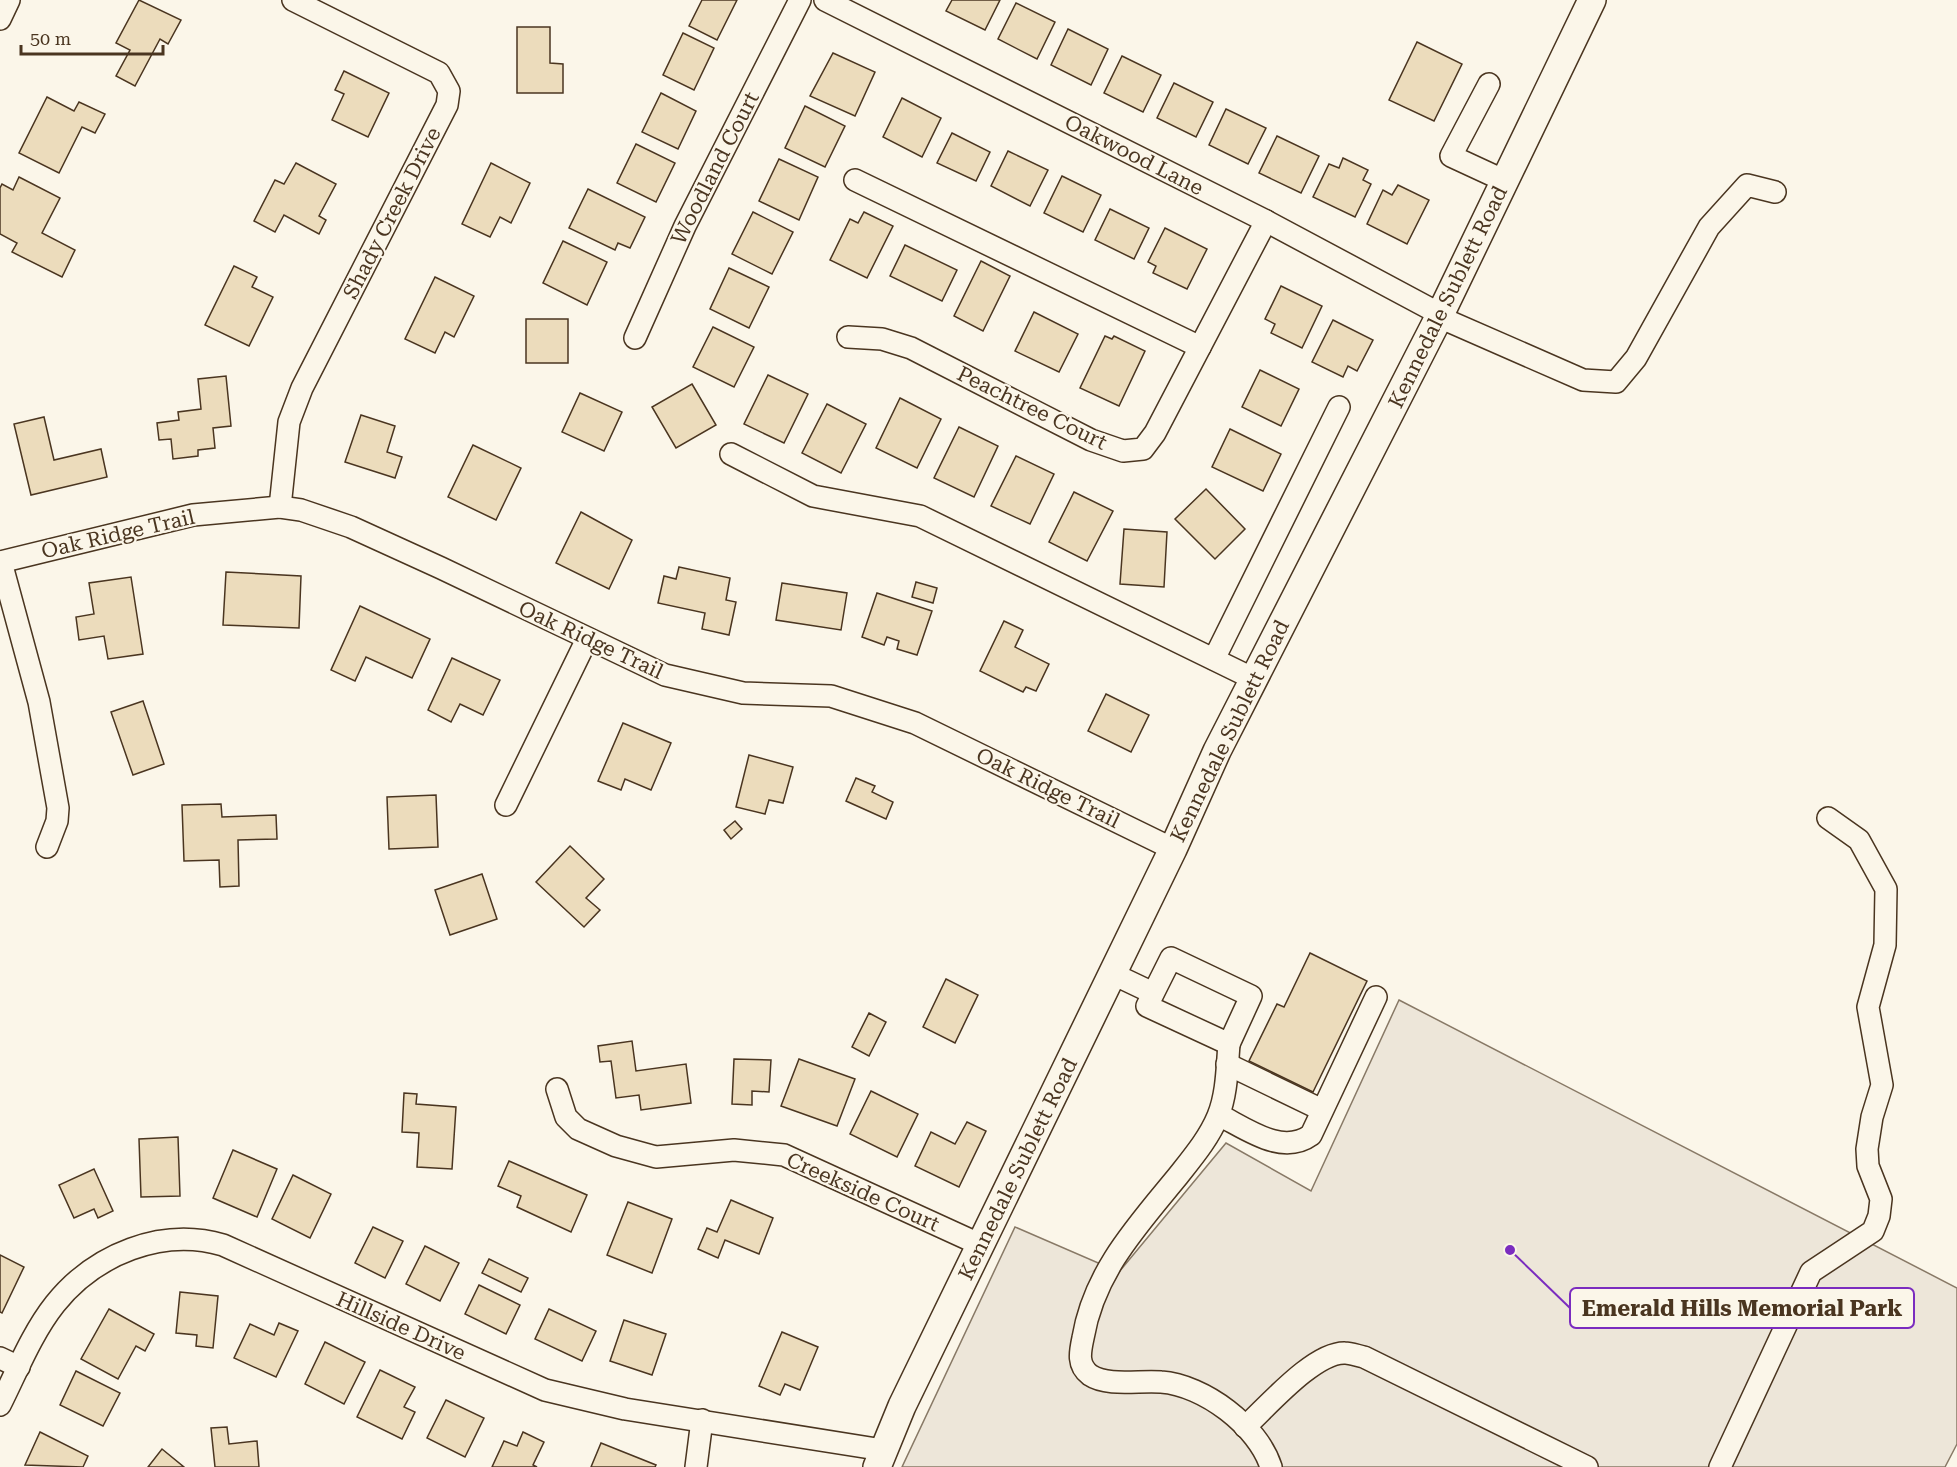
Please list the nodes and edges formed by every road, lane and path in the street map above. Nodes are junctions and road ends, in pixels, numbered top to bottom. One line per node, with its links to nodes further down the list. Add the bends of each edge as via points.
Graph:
1 (9, 0): 6 (street)
2 (293, 0): 18 (street, Shady Creek Drive, via 439,73 449,91 447,105 302,388 290,422)
3 (800, 0): 13 (street, Woodland Court)
4 (825, 0): 11 (street, Oakwood Lane)
5 (1592, 0): 9 (main road, Kennedale Sublett Road)
6 (0, 20)
7 (1489, 84): 9 (street, via 1451,156)
8 (855, 180): 15 (street)
9 (1505, 181): 12 (main road, Kennedale Sublett Road)
10 (1775, 192): 12 (street, Oakwood Lane, via 1747,185 1709,227 1636,358 1617,382 1583,380)
11 (1266, 221): 12 (street, Oakwood Lane); 15 (street, Peachtree Court)
12 (1440, 316): 22 (main road, Kennedale Sublett Road)
13 (635, 338)
14 (848, 338): 15 (street, Peachtree Court, via 882,339 910,348 1091,440 1123,450 1143,449 1155,433)
15 (1200, 346)
16 (1339, 407): 21 (street)
17 (731, 454): 21 (street, via 813,496 920,516)
18 (280, 507): 19 (street, Oak Ridge Trail, via 194,515); 20 (street, Oak Ridge Trail, via 351,527)
19 (1, 562): 25 (street, via 39,702 58,808)
20 (587, 639): 23 (street); 26 (street, Oak Ridge Trail, via 665,675 743,693 831,696 915,723)
21 (1214, 659): 22 (street)
22 (1254, 679): 26 (main road, Kennedale Sublett Road)
23 (506, 805)
24 (1828, 818): 43 (street, via 1859,840 1886,889 1885,945 1868,1007 1882,1085 1867,1149 1868,1166 1881,1199 1879,1216 1873,1231 1811,1272)
25 (47, 847)
26 (1173, 849): 27 (main road, Kennedale Sublett Road)
27 (1113, 974): 28 (street); 34 (main road, Kennedale Sublett Road)
28 (1153, 993): 30 (street, via 1147,1006); 30 (street, via 1171,958 1251,996)
29 (1376, 997): 32 (street)
30 (1228, 1054): 32 (street); 33 (street)
31 (557, 1089): 34 (street, Creekside Court, via 566,1118 578,1129 616,1146 656,1157 734,1150 784,1155)
32 (1322, 1110): 33 (street, via 1311,1135 1300,1143 1286,1144)
33 (1219, 1116): 38 (street, via 1200,1149 1117,1251 1095,1293 1079,1357 1083,1370 1096,1378 1162,1382 1190,1389)
34 (981, 1245): 39 (main road, Kennedale Sublett Road)
35 (9, 1363): 36 (street, Hillside Drive); 37 (street, Hillside Drive, via 56,1303 96,1266 154,1241 206,1240 546,1390)
36 (0, 1404)
37 (702, 1420): 39 (street, Hillside Drive); 40 (street)
38 (1245, 1427): 41 (street, via 1254,1435); 42 (street, via 1309,1368 1327,1357 1344,1353 1364,1357)
39 (880, 1459)
40 (696, 1467)
41 (1271, 1467)
42 (1587, 1467)
43 (1720, 1467)

